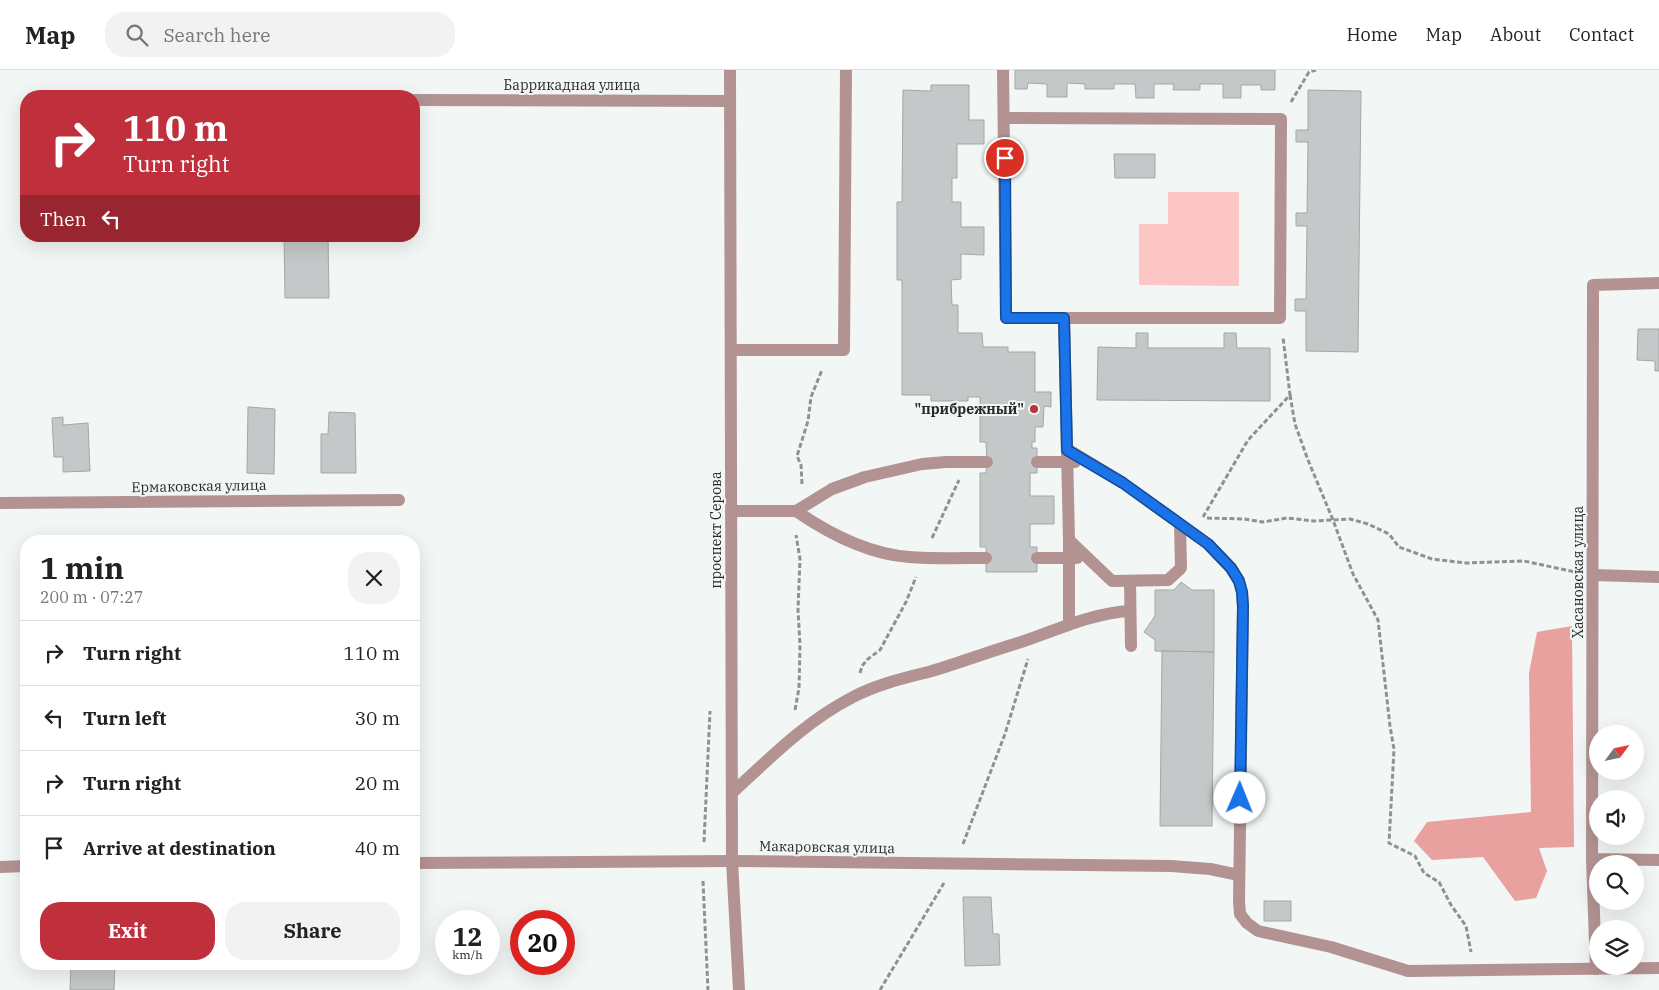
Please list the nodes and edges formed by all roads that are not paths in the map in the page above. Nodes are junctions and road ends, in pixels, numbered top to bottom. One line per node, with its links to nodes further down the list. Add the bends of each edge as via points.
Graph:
1 (730, 70): 5 (street, проспект Серова)
2 (846, 70): 9 (street, via 844,350)
3 (1003, 70): 6 (street)
4 (420, 100): 5 (street, Баррикадная улица)
5 (730, 100): 9 (street, проспект Серова)
6 (1004, 118): 8 (street, via 1006,318); 8 (street, via 1281,119 1280,318)
7 (1659, 283): 23 (street, Хасановская улица, via 1593,285)
8 (1064, 318): 10 (street)
9 (731, 350): 15 (street, проспект Серова)
10 (1067, 456): 12 (street); 17 (street, via 1088,462 1123,483); 18 (street)
11 (986, 462): 16 (street, via 922,464 865,477 832,489)
12 (1037, 462)
13 (399, 500): 14 (street, Ермаковская улица)
14 (0, 503)
15 (731, 510): 16 (street); 29 (street, проспект Серова)
16 (796, 511): 19 (street, via 844,539 883,553 910,558)
17 (1180, 524): 25 (street, via 1181,568 1168,580); 37 (street, via 1226,562 1239,581 1242,592)
18 (1069, 540): 21 (street); 22 (street)
19 (986, 558)
20 (1037, 558): 21 (street)
21 (1069, 558): 22 (street); 27 (street)
22 (1089, 558): 25 (street, via 1112,582)
23 (1593, 576): 24 (street); 30 (street, Хасановская улица)
24 (1659, 577)
25 (1130, 581): 26 (street)
26 (1130, 612): 27 (street, via 1115,612); 28 (street)
27 (1069, 624): 29 (street, via 853,696 789,740)
28 (1131, 646)
29 (732, 793): 33 (street, проспект Серова)
30 (1592, 855)
31 (1644, 860): 32 (street)
32 (1659, 860)
33 (732, 861): 34 (street, Макаровская улица); 37 (street, Макаровская улица, via 1171,866); 41 (street, проспект Серова)
34 (420, 863)
35 (20, 866): 36 (street)
36 (0, 867)
37 (1239, 875): 40 (street, via 1240,914 1258,931 1331,947 1408,971)
38 (1644, 968): 39 (street)
39 (1659, 968)
40 (1589, 969)
41 (738, 990)

